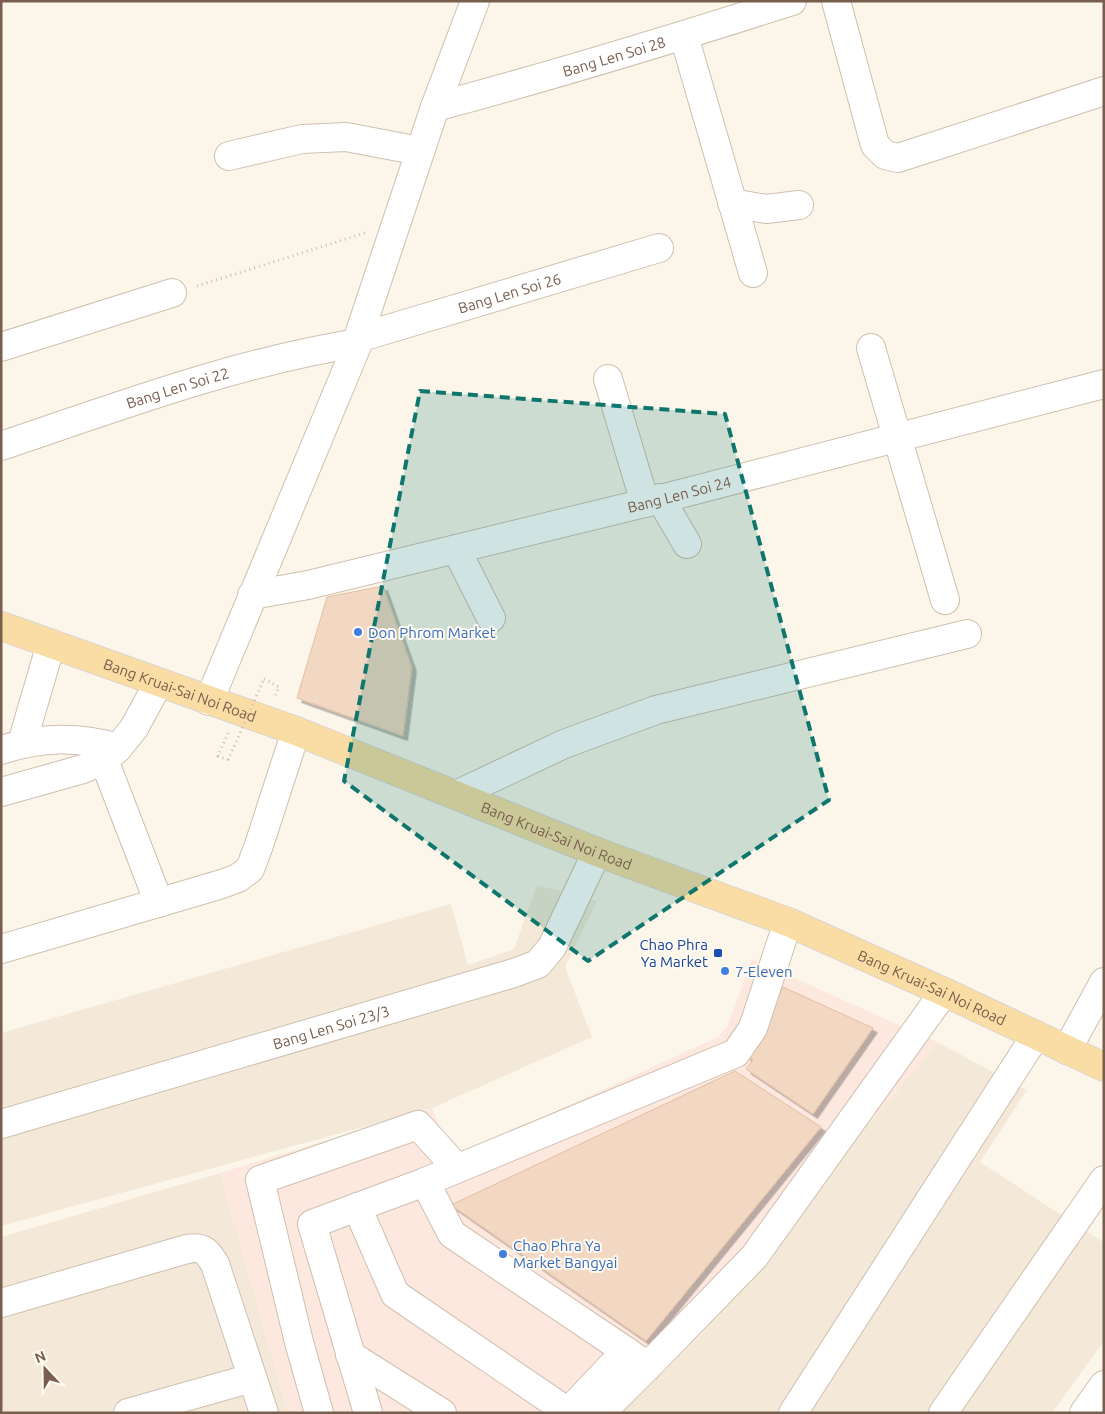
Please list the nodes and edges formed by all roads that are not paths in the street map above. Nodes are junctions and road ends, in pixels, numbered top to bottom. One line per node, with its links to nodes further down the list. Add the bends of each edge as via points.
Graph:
1 (475, 1): 6 (street)
2 (792, 1): 4 (street, Bang Len Soi 28)
3 (836, 1): 5 (street, via 875,145 885,156 898,158)
4 (684, 36): 6 (street, Bang Len Soi 28); 9 (street)
5 (1104, 92)
6 (435, 107): 7 (street)
7 (420, 151): 8 (street, via 346,137 302,139); 14 (street)
8 (229, 156)
9 (732, 203): 10 (street, via 766,209); 12 (street)
10 (799, 206)
11 (659, 248): 14 (street, Bang Len Soi 26)
12 (753, 273)
13 (172, 293): 15 (street)
14 (358, 340): 20 (street, Bang Len Soi 22, via 256,364); 24 (street)
15 (1, 347)
16 (872, 348): 19 (street)
17 (608, 379): 21 (street)
18 (1104, 384): 19 (street, Bang Len Soi 24)
19 (897, 437): 21 (street, Bang Len Soi 24); 25 (street)
20 (1, 446)
21 (652, 501): 22 (street); 23 (street, Bang Len Soi 24)
22 (687, 544)
23 (456, 549): 24 (street, Bang Len Soi 24, via 308,586); 26 (street)
24 (252, 595): 31 (street)
25 (945, 600)
26 (491, 618)
27 (1, 626): 29 (main road, Bang Kruai-Sai Noi Road)
28 (967, 634): 36 (street, via 656,710 564,744)
29 (51, 644): 30 (main road, Bang Kruai-Sai Noi Road); 33 (street)
30 (158, 684): 31 (main road, Bang Kruai-Sai Noi Road); 34 (street, via 134,728)
31 (209, 701): 32 (main road, Bang Kruai-Sai Noi Road)
32 (296, 731): 36 (main road, Bang Kruai-Sai Noi Road); 38 (street, via 250,869 222,884)
33 (11, 747): 34 (street, via 75,739 96,741)
34 (111, 754): 35 (street, via 83,769); 38 (street)
35 (1, 792)
36 (456, 795): 37 (main road, Bang Kruai-Sai Noi Road)
37 (597, 852): 39 (main road, Bang Kruai-Sai Noi Road); 46 (street, Bang Len Soi 23/3, via 552,947 538,964)
38 (159, 903): 40 (street)
39 (788, 922): 42 (main road, Bang Kruai-Sai Noi Road); 47 (street, via 753,1028 736,1053)
40 (1, 949)
41 (1104, 982): 44 (street)
42 (944, 992): 43 (main road, Bang Kruai-Sai Noi Road); 54 (street, via 754,1257)
43 (1036, 1035): 44 (main road, Bang Kruai-Sai Noi Road); 64 (street)
44 (1068, 1050): 45 (main road, Bang Kruai-Sai Noi Road)
45 (1104, 1067)
46 (1, 1124)
47 (457, 1168): 49 (street); 60 (street, via 418,1125 260,1180)
48 (1104, 1180): 65 (street)
49 (425, 1182): 50 (street); 52 (street, via 452,1234)
50 (357, 1207): 53 (street, via 312,1224); 57 (street, via 395,1294)
51 (1, 1303): 55 (street, via 187,1249 203,1249 215,1264)
52 (626, 1350): 54 (street); 57 (street)
53 (350, 1355): 61 (street); 62 (street)
54 (648, 1366): 63 (street)
55 (252, 1378): 58 (street); 59 (street)
56 (1104, 1385): 66 (street)
57 (568, 1412)
58 (128, 1413)
59 (264, 1413)
60 (319, 1413)
61 (368, 1413)
62 (442, 1413)
63 (600, 1413)
64 (793, 1413)
65 (943, 1413)
66 (1084, 1413)

